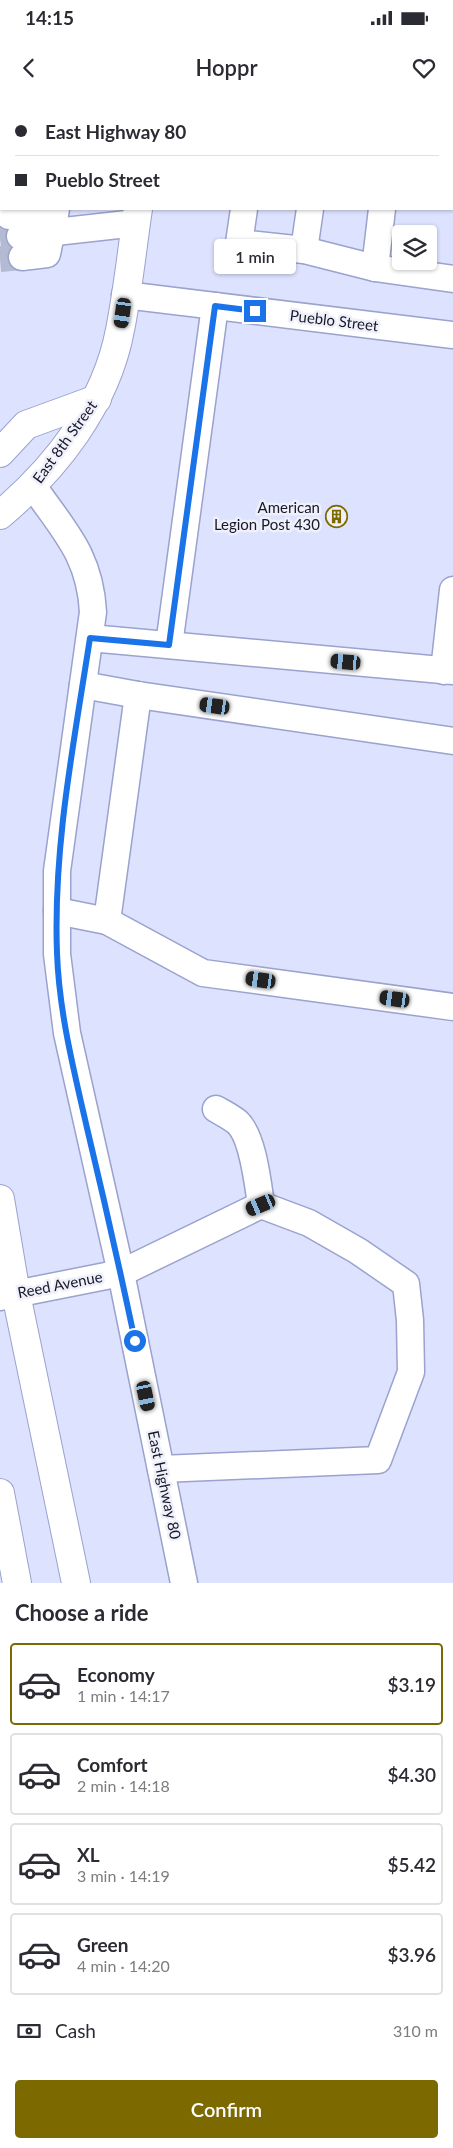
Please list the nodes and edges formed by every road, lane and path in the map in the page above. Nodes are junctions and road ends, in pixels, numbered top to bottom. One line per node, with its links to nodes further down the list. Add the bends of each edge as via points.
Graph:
1 (244, 210): 6 (street, via 239,243)
2 (310, 210): 6 (street)
3 (382, 210): 7 (street)
4 (137, 216): 5 (street); 9 (main road, East 8th Street)
5 (54, 218): 5 (street, via 17,236 47,254)
6 (304, 250): 7 (street)
7 (375, 268): 8 (street)
8 (453, 279)
9 (126, 295): 10 (street, Pueblo Street); 12 (main road, East 8th Street, via 120,330)
10 (215, 306): 11 (street, Pueblo Street); 18 (street)
11 (453, 335)
12 (97, 399): 13 (main road, via 26,425); 14 (main road, East 8th Street, via 48,470)
13 (0, 452)
14 (33, 486): 15 (main road, East 8th Street); 17 (street, East Highway 80, via 85,564 92,591)
15 (0, 515)
16 (453, 590): 19 (street)
17 (90, 638): 18 (street); 20 (street, East Highway 80)
18 (169, 645): 19 (street)
19 (448, 671)
20 (83, 685): 21 (street); 23 (street, East Highway 80, via 62,834)
21 (138, 694): 22 (street); 24 (street)
22 (453, 740)
23 (57, 910): 24 (street); 29 (street, East Highway 80, via 57,954 67,1033)
24 (107, 921): 25 (street, via 203,972)
25 (453, 1007)
26 (216, 1109): 28 (street, via 238,1123 250,1146)
27 (0, 1199): 30 (main road)
28 (261, 1205): 29 (street, Reed Avenue); 31 (street, via 309,1223 406,1284 411,1372 378,1460)
29 (121, 1273): 30 (street, Reed Avenue); 31 (street, East Highway 80)
30 (8, 1296): 34 (main road)
31 (161, 1469): 35 (street, East Highway 80)
32 (0, 1493): 33 (main road)
33 (17, 1583)
34 (76, 1583)
35 (184, 1583)

